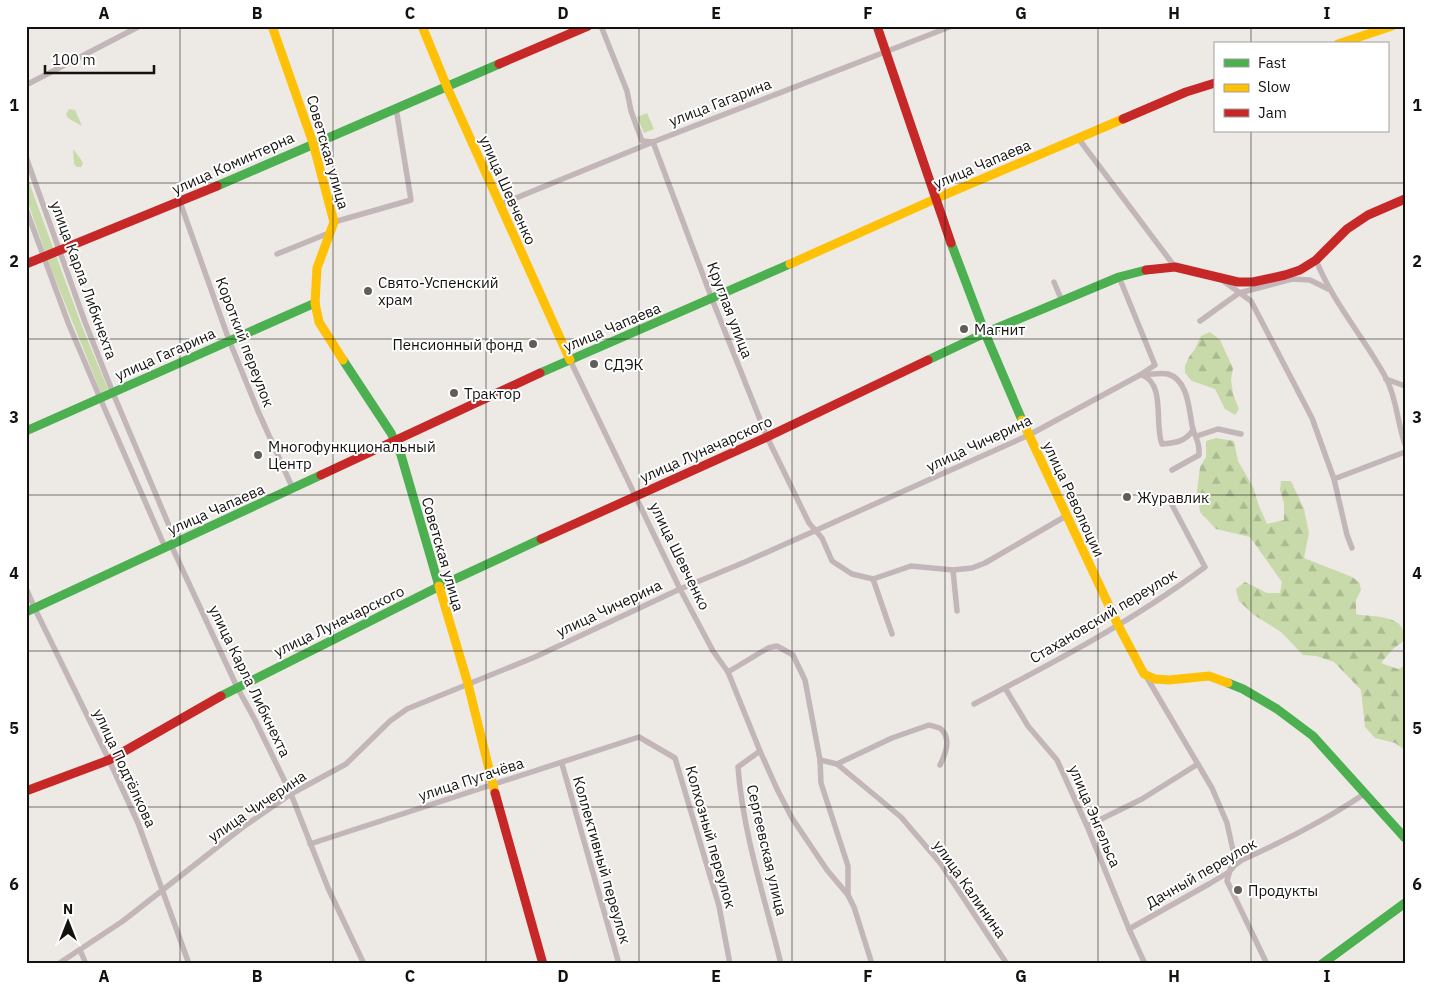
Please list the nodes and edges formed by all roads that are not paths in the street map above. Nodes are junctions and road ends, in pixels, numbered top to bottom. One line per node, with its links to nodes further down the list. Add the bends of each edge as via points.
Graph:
1 (140, 26): 12 (street)
2 (272, 26): 17 (main road, Советская улица)
3 (422, 26): 13 (main road, улица Шевченко)
4 (588, 26): 13 (main road, улица Коминтерна)
5 (601, 26): 16 (street, via 627,91 642,141)
6 (877, 26): 10 (main road, улица Революции)
7 (952, 26): 10 (street, улица Гагарина)
8 (1392, 26): 9 (main road)
9 (1360, 41)
10 (887, 52): 16 (street, улица Гагарина); 19 (main road, улица Революции)
11 (1214, 83): 15 (main road, улица Чапаева)
12 (26, 85)
13 (446, 87): 14 (main road, улица Коминтерна); 22 (main road, улица Шевченко)
14 (396, 108): 17 (main road, улица Коминтерна); 24 (street, via 411,200)
15 (1078, 138): 19 (main road, улица Чапаева); 31 (street)
16 (654, 142): 22 (street, улица Гагарина); 37 (street, Круглая улица)
17 (313, 143): 21 (main road, улица Коминтерна); 24 (main road, Советская улица)
18 (26, 157): 26 (street, улица Карла Либкнехта)
19 (935, 199): 37 (main road, улица Чапаева); 41 (main road, улица Революции)
20 (1405, 199): 29 (main road, улица Луначарского, via 1368,215 1347,229)
21 (180, 202): 26 (main road, улица Коминтерна); 42 (street, Короткий переулок)
22 (499, 205): 43 (main road, улица Шевченко)
23 (26, 209): 28 (street, улица Карла Либкнехта)
24 (334, 222): 25 (main road, Советская улица)
25 (329, 233): 27 (street); 39 (main road, Советская улица, via 317,268)
26 (59, 252): 28 (main road, улица Коминтерна); 47 (street, улица Карла Либкнехта)
27 (277, 254)
28 (45, 257): 30 (main road, улица Коминтерна); 48 (street, улица Карла Либкнехта)
29 (1316, 260): 33 (main road, улица Луначарского, via 1300,270 1268,280); 35 (street)
30 (26, 264)
31 (1175, 267): 32 (main road, улица Луначарского); 33 (main road, улица Луначарского)
32 (1119, 277): 38 (main road, улица Луначарского); 44 (street, улица Чичерина, via 1155,365)
33 (1221, 280): 36 (street)
34 (1054, 282): 38 (street)
35 (1329, 289): 36 (street, via 1310,280 1292,279); 45 (street)
36 (1239, 293): 40 (street); 58 (street, via 1251,301 1312,418)
37 (712, 299): 43 (main road, улица Чапаева); 53 (street, Круглая улица)
38 (1062, 301): 41 (main road, улица Луначарского)
39 (315, 303): 42 (main road, улица Гагарина); 54 (main road, Советская улица, via 319,322 330,342)
40 (1200, 321)
41 (985, 333): 52 (main road, улица Революции); 53 (main road, улица Луначарского)
42 (229, 340): 47 (main road, улица Гагарина); 59 (street, Короткий переулок)
43 (570, 360): 54 (main road, улица Чапаева); 60 (street, улица Шевченко)
44 (1140, 375): 50 (street, via 1168,374 1180,383); 50 (street, via 1154,385 1159,406 1158,435 1162,444 1177,443); 52 (street, улица Чичерина)
45 (1386, 379): 46 (street); 55 (street)
46 (1405, 386)
47 (112, 392): 48 (main road, улица Гагарина); 64 (street, улица Карла Либкнехта)
48 (100, 398): 49 (main road, улица Гагарина); 64 (street, улица Карла Либкнехта)
49 (26, 430)
50 (1195, 433): 51 (street, via 1218,429); 57 (street, via 1200,455)
51 (1241, 434)
52 (1029, 435): 62 (main road, улица Революции); 63 (street, улица Чичерина)
53 (767, 437): 60 (main road, улица Луначарского); 63 (street, Круглая улица)
54 (395, 440): 59 (main road, улица Чапаева); 68 (main road, Советская улица)
55 (1405, 444)
56 (1405, 452): 58 (street)
57 (1172, 470)
58 (1334, 479): 65 (street)
59 (293, 489): 64 (main road, улица Чапаева)
60 (635, 496): 68 (main road, улица Луначарского); 70 (street, улица Шевченко)
61 (1171, 503): 73 (street, Стахановский переулок, via 1205,567 1159,601)
62 (1066, 516): 66 (street, via 985,563); 73 (main road, улица Революции)
63 (814, 531): 67 (street, Круглая улица, via 822,538 832,561 852,574); 70 (street, улица Чичерина)
64 (171, 545): 71 (main road, улица Чапаева); 78 (street, улица Карла Либкнехта)
65 (1352, 548)
66 (953, 570): 67 (street, via 911,566); 72 (street)
67 (874, 579): 74 (street)
68 (438, 587): 77 (main road, Советская улица); 78 (main road, улица Луначарского)
69 (26, 588): 71 (street, улица Подтёлкова)
70 (680, 589): 75 (street, улица Шевченко); 77 (street, улица Чичерина, via 535,657)
71 (30, 611): 83 (street, улица Подтёлкова)
72 (958, 611)
73 (1118, 625): 76 (main road, улица Революции); 79 (street, Стахановский переулок)
74 (892, 634)
75 (728, 672): 82 (street, улица Шевченко); 84 (street, via 768,648 777,646 793,654 805,680)
76 (1144, 674): 87 (street); 92 (main road, via 1169,680 1209,676 1243,689 1313,736)
77 (468, 684): 89 (main road, Советская улица); 91 (street, улица Чичерина, via 407,709 346,764)
78 (237, 687): 83 (main road, улица Луначарского); 91 (street, улица Карла Либкнехта)
79 (1005, 688): 80 (street, Стахановский переулок); 93 (street, улица Энгельса, via 1028,726 1057,760)
80 (974, 704)
81 (639, 738): 85 (street, улица Пугачёва); 108 (street, Колхозный переулок, via 675,758 719,906)
82 (760, 751): 98 (street, улица Шевченко, via 792,818); 109 (street, Сергеевская улица, via 738,767 740,791)
83 (110, 760): 90 (main road, улица Луначарского); 97 (street, улица Подтёлкова)
84 (820, 760): 86 (street, улица Калинина); 98 (street, улица Шевченко, via 822,783 848,866)
85 (562, 764): 89 (street, улица Пугачёва); 107 (street, Коллективный переулок)
86 (837, 764): 88 (street, via 929,725 940,729 945,736 948,751); 111 (street, улица Калинина, via 901,817 941,864)
87 (1198, 764): 93 (street, via 1142,799); 96 (street, via 1226,823 1234,855)
88 (940, 765)
89 (493, 785): 95 (street, улица Пугачёва); 106 (main road, Советская улица)
90 (26, 791)
91 (291, 794): 95 (street, улица Карла Либкнехта); 97 (street, улица Чичерина, via 243,827)
92 (1364, 794): 94 (main road); 96 (street, Дачный переулок, via 1312,826 1235,864)
93 (1087, 826): 100 (street, улица Энгельса)
94 (1405, 838)
95 (310, 844): 105 (street, улица Карла Либкнехта)
96 (1229, 872): 100 (street, Дачный переулок); 113 (street, via 1227,881)
97 (163, 891): 101 (street, улица Чичерина); 104 (street, улица Подтёлкова)
98 (848, 895): 110 (street, улица Шевченко)
99 (1405, 903): 114 (main road)
100 (1129, 929): 112 (street, улица Энгельса)
101 (80, 950): 102 (street, улица Чичерина); 103 (street)
102 (58, 964)
103 (86, 964)
104 (190, 964)
105 (364, 964)
106 (543, 964)
107 (619, 964)
108 (730, 964)
109 (781, 964)
110 (872, 964)
111 (1007, 964)
112 (1145, 964)
113 (1267, 964)
114 (1322, 964)

